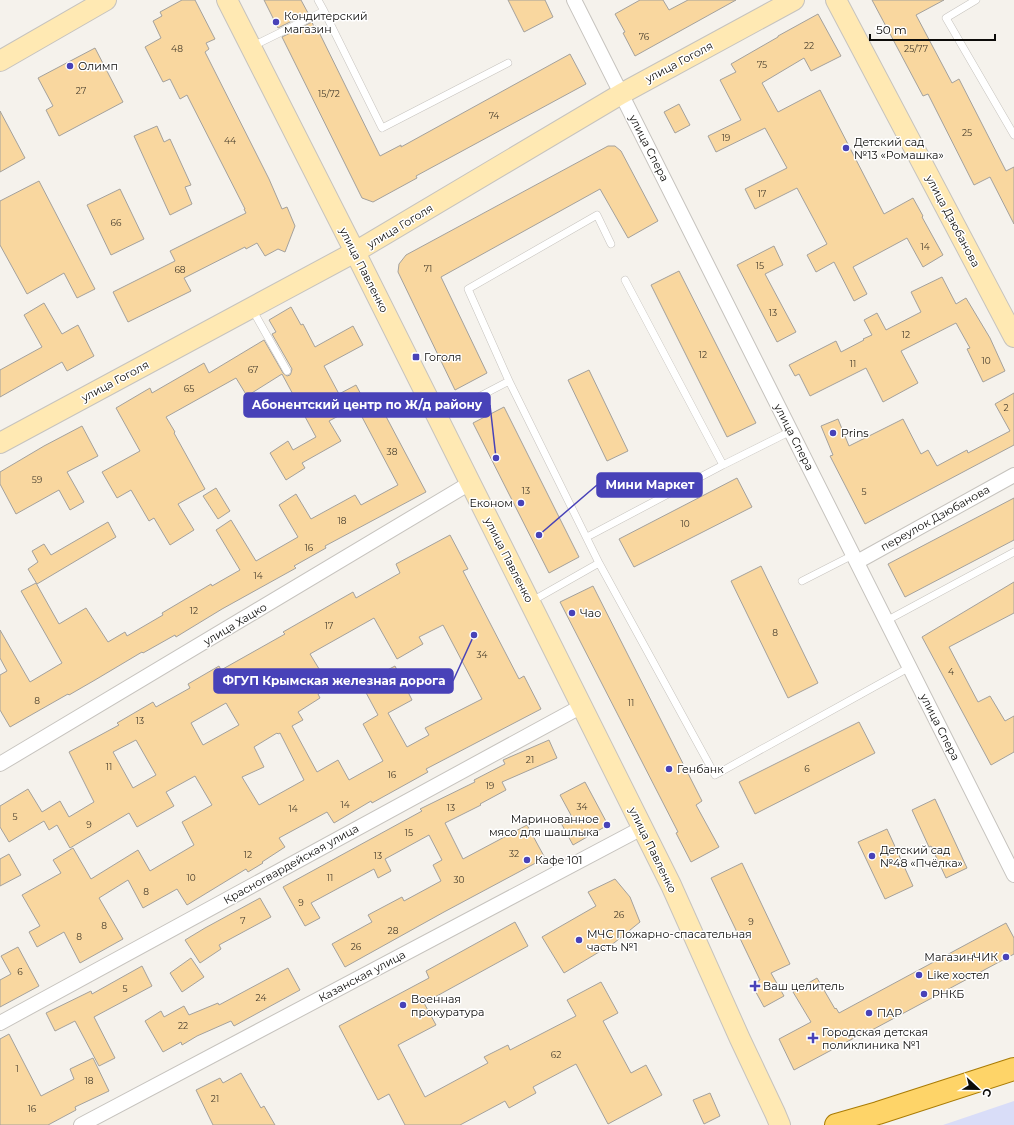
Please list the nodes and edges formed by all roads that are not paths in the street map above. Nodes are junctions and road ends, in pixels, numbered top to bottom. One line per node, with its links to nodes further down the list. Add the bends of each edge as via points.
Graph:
1 (106, 0): 10 (main road)
2 (227, 0): 9 (main road, улица Павленко)
3 (318, 0): 8 (lane)
4 (574, 0): 12 (street, улица Спера)
5 (794, 0): 12 (main road, улица Гоголя)
6 (836, 0): 18 (main road, улица Дзюбанова)
7 (976, 0): 13 (lane, via 946,18)
8 (324, 11): 9 (lane); 11 (lane, via 382,128)
9 (251, 47): 15 (main road, улица Павленко)
10 (0, 60)
11 (508, 63)
12 (621, 94): 15 (main road, улица Гоголя); 22 (street, улица Спера)
13 (1014, 135)
14 (611, 244): 20 (lane, via 596,215 468,289)
15 (355, 252): 17 (main road, улица Гоголя); 21 (main road, улица Павленко)
16 (625, 280): 24 (lane)
17 (251, 308): 19 (lane); 23 (main road, улица Гоголя)
18 (1014, 335)
19 (287, 371)
20 (509, 381): 21 (lane); 27 (lane)
21 (438, 418): 26 (main road, улица Павленко)
22 (791, 431): 24 (lane); 29 (street, улица Спера)
23 (0, 443)
24 (723, 465): 27 (lane)
25 (1014, 475): 29 (street, переулок Дзюбанова)
26 (470, 483): 32 (main road, улица Павленко); 36 (street, улица Хацко)
27 (587, 537): 30 (lane)
28 (1014, 552): 33 (lane)
29 (855, 558): 31 (lane); 33 (street, улица Спера)
30 (599, 563): 32 (lane); 34 (lane, via 716,775)
31 (802, 581)
32 (530, 602): 35 (main road, улица Павленко)
33 (886, 621): 34 (street, улица Спера)
34 (910, 667): 38 (street, улица Спера)
35 (582, 706): 37 (main road, улица Павленко); 39 (street, Красногвардейская улица)
36 (0, 764)
37 (642, 828): 41 (street, Казанская улица); 42 (main road, улица Павленко, via 671,885)
38 (1014, 875)
39 (0, 1023)
40 (1014, 1069): 43 (main road)
41 (81, 1125)
42 (780, 1125)
43 (836, 1125)

